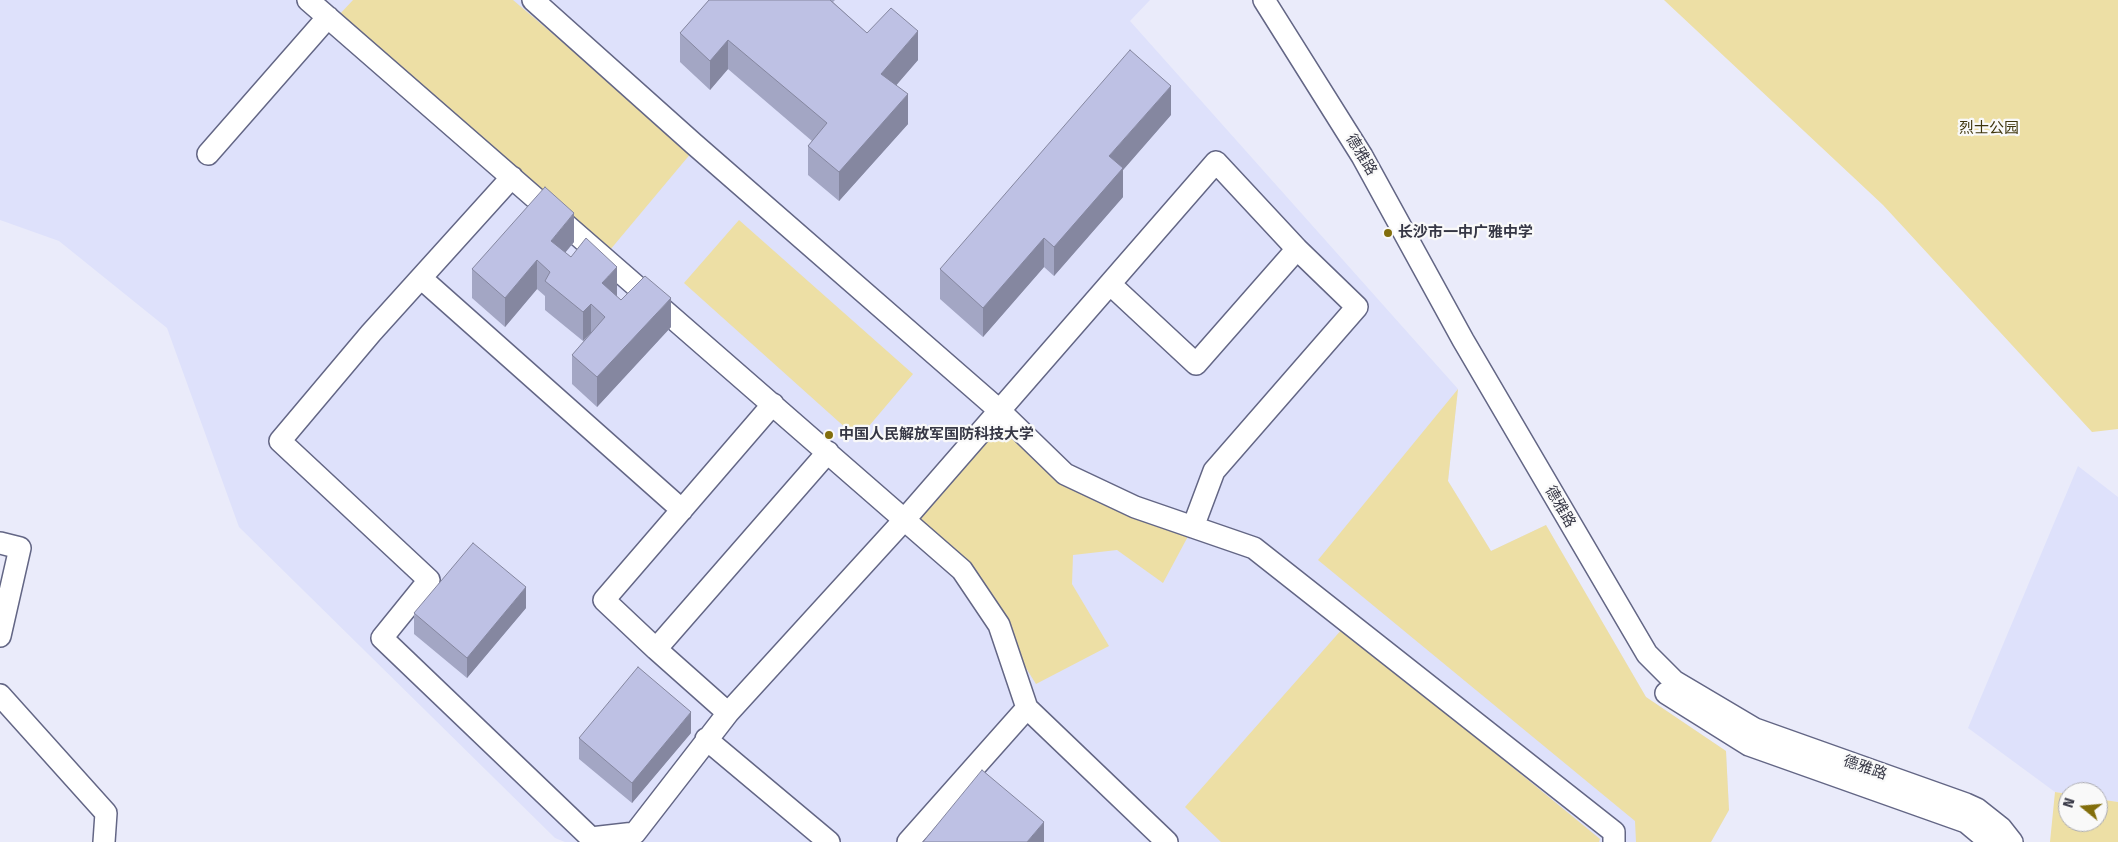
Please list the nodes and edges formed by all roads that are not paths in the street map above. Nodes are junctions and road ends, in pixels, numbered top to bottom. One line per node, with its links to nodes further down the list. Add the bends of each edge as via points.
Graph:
1 (308, 0): 4 (street)
2 (533, 0): 11 (street)
3 (1262, 4): 28 (street, 德雅路, via 1354,163 1450,347 1634,659 1651,679 1668,694 1749,745 1966,822); 29 (street, 德雅路, via 1362,156 1462,340 1647,654 1674,681 1755,730 1966,804 2001,828)
4 (328, 17): 5 (street); 6 (street)
5 (208, 154)
6 (512, 177): 8 (street); 10 (street)
7 (1296, 249): 9 (street, via 1196,364); 9 (street, via 1216,162); 15 (street, via 1357,307 1214,471)
8 (420, 278): 13 (street); 22 (street, via 280,441 429,580 382,638 591,838 635,833)
9 (1110, 284): 11 (street)
10 (773, 404): 12 (street); 13 (street)
11 (999, 410): 14 (street); 15 (street, via 1065,474 1135,507)
12 (828, 452): 14 (street); 18 (street)
13 (682, 510): 18 (street, via 604,600)
14 (905, 520): 20 (street, via 962,570 998,625); 21 (street)
15 (1193, 527): 27 (street, via 1254,548 1614,832)
16 (0, 543): 17 (street, via 20,548)
17 (0, 636)
18 (656, 649): 21 (street)
19 (0, 695): 23 (street, via 106,812)
20 (1027, 708): 25 (street); 26 (street)
21 (728, 713): 22 (street)
22 (706, 739): 24 (street)
23 (104, 842)
24 (829, 842)
25 (908, 842)
26 (1167, 842)
27 (1614, 842)
28 (1990, 842)
29 (2012, 842)

